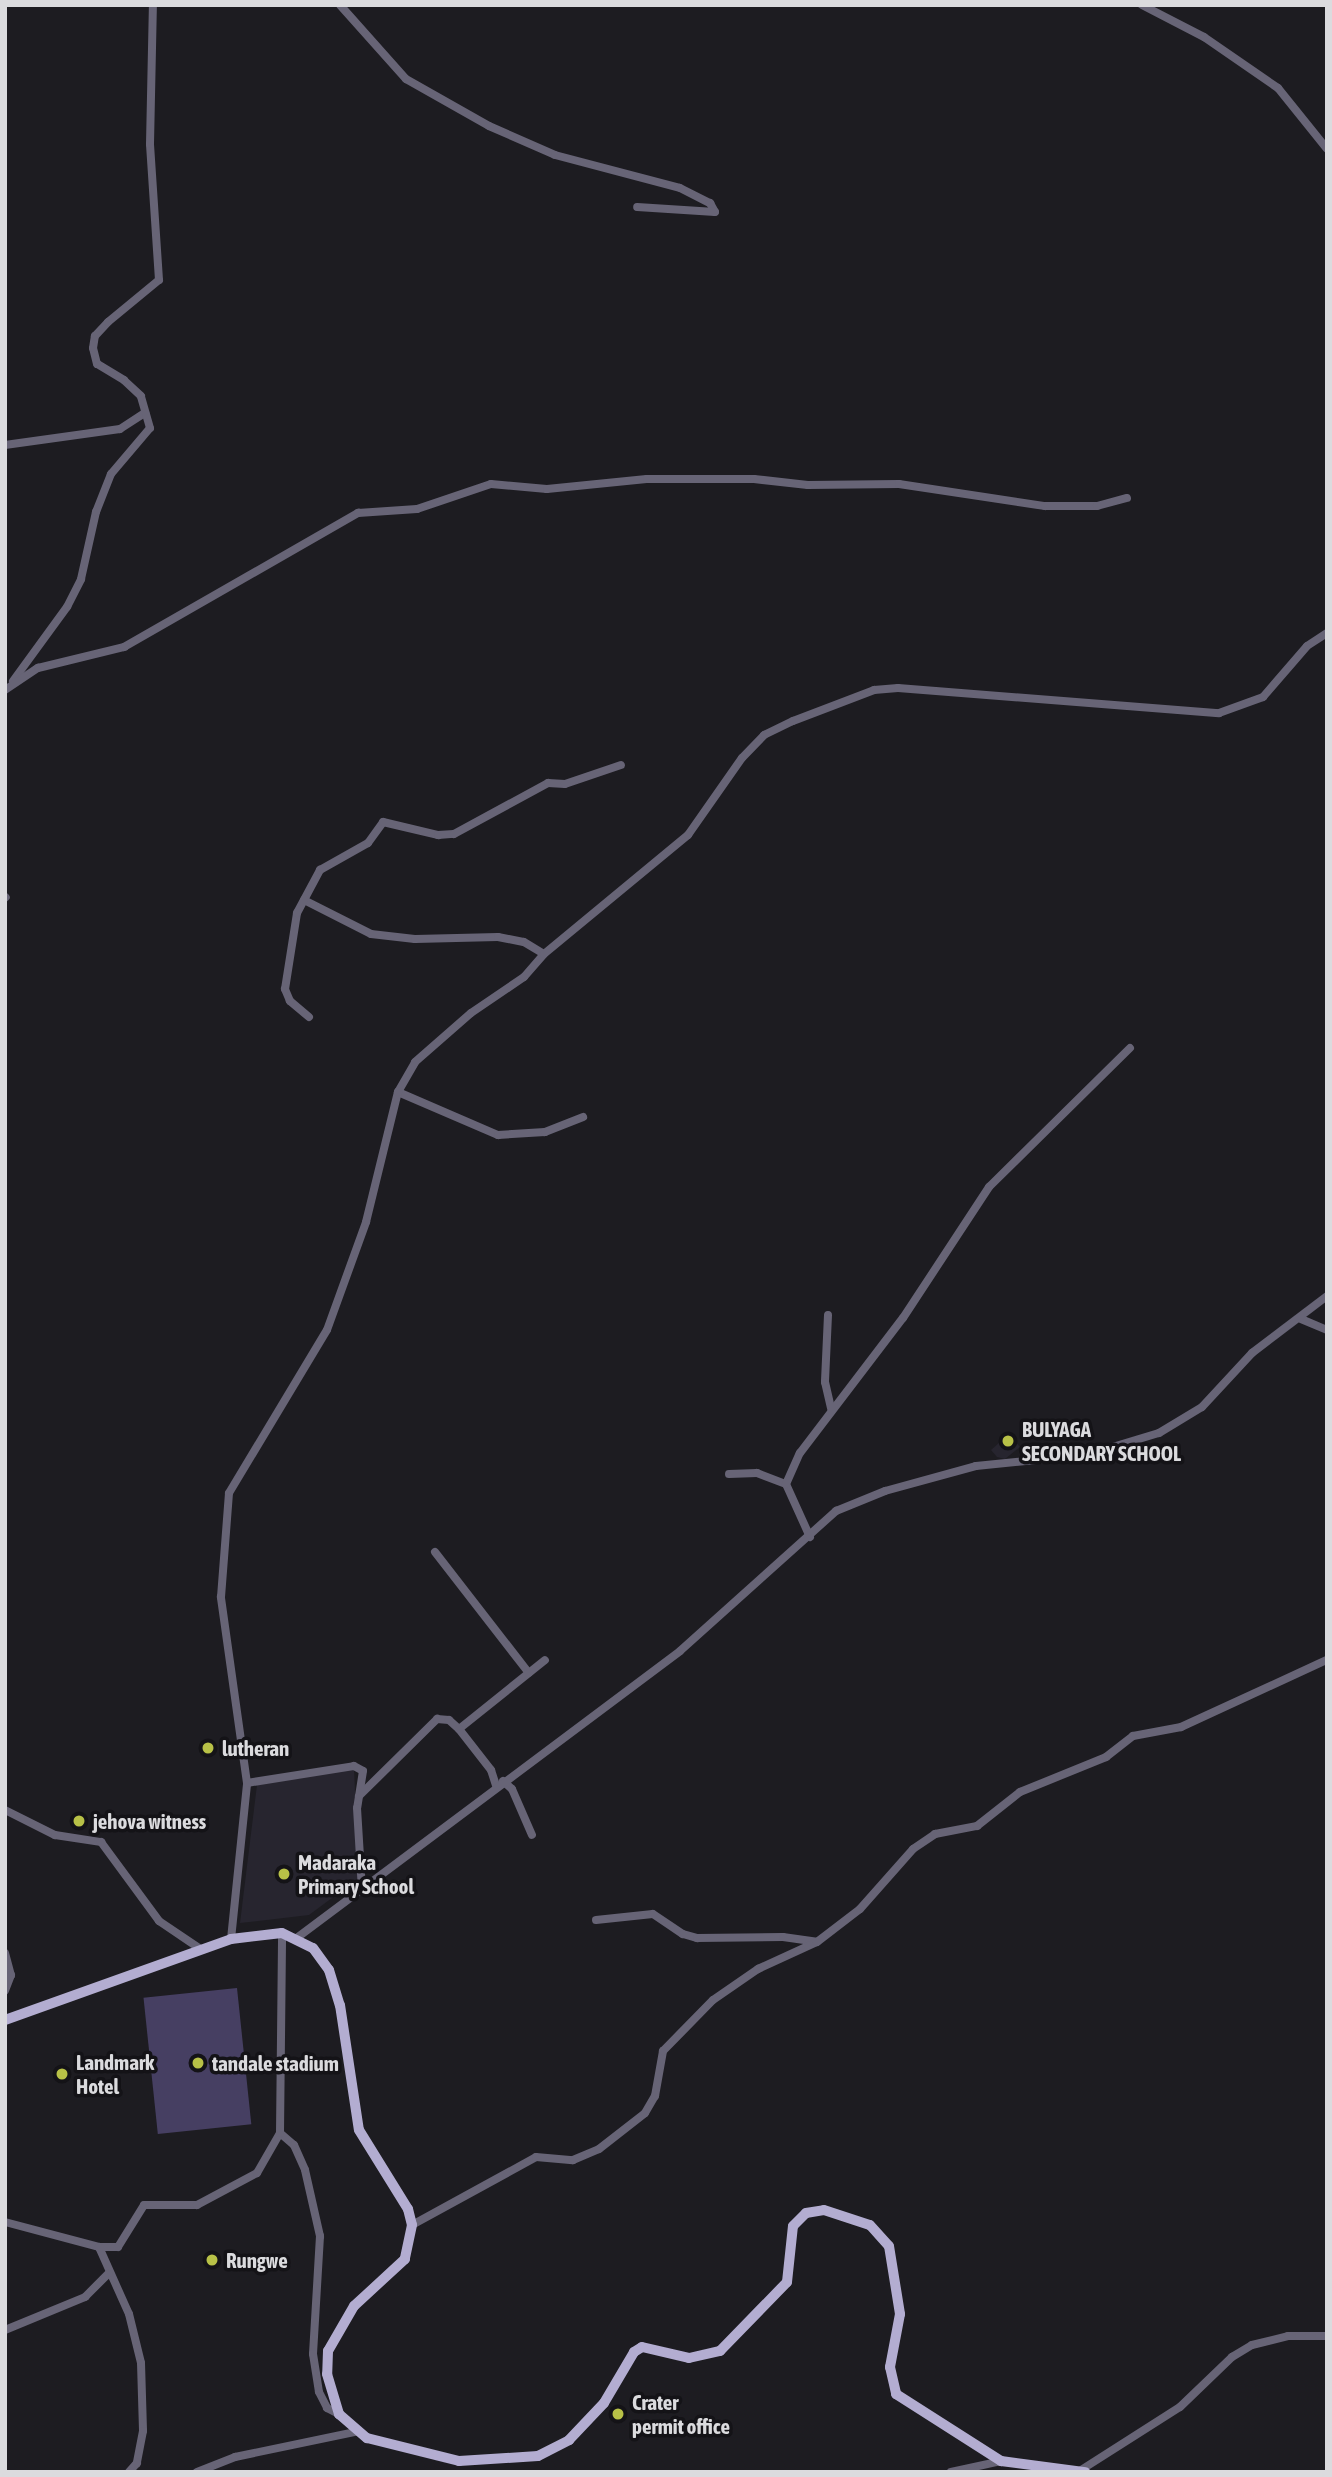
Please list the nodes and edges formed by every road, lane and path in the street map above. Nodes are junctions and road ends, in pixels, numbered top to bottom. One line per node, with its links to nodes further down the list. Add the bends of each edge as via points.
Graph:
1 (153, 5): 6 (street, via 150,144 159,280 108,322 95,336 93,348 97,364 141,396)
2 (340, 5): 5 (street, via 405,79 489,126 555,155 680,188 710,202 715,212)
3 (1142, 5): 4 (street, via 1204,37 1278,88)
4 (1327, 149)
5 (637, 207)
6 (145, 413): 7 (street, via 120,429); 10 (street, via 150,428 111,474 96,512 81,579 67,607)
7 (5, 445)
8 (1127, 498): 10 (street, via 1097,506 1045,506 899,484 808,485 754,479 648,479 547,489 491,484 417,509 358,513 124,647 38,668)
9 (1327, 633): 13 (street, via 1307,646 1263,698 1219,713 898,688 874,690 793,721 764,735 742,758 688,835)
10 (7, 688)
11 (621, 765): 12 (street, via 565,784 548,783 454,834 438,835 383,822 368,843 320,870)
12 (304, 900): 13 (street, via 372,934 415,939 498,937 524,942); 14 (street, via 297,913 285,989 290,1001)
13 (544, 954): 16 (street, via 524,977 471,1013 415,1062)
14 (309, 1017)
15 (1130, 1048): 22 (street, via 989,1187 918,1298)
16 (398, 1092): 17 (street, via 498,1135 545,1132); 31 (street, via 366,1222 327,1330 229,1493 221,1597)
17 (583, 1117)
18 (1327, 1296): 20 (street)
19 (828, 1315): 22 (street, via 825,1382)
20 (1301, 1319): 21 (street); 25 (street, via 1252,1353 1202,1407 1160,1433 1086,1455 976,1466 885,1491 836,1511)
21 (1327, 1330)
22 (831, 1408): 24 (street, via 800,1453)
23 (729, 1474): 24 (street, via 757,1474)
24 (786, 1484): 25 (street)
25 (810, 1537): 32 (street, via 680,1651)
26 (435, 1552): 29 (street)
27 (545, 1660): 29 (street)
28 (1327, 1660): 41 (street, via 1181,1727 1133,1736 1106,1757 1020,1792 977,1826 934,1834 913,1849 860,1909)
29 (529, 1673): 30 (street)
30 (459, 1729): 32 (street); 33 (street, via 449,1720 437,1719)
31 (247, 1783): 33 (street, via 354,1766 363,1771); 40 (street)
32 (499, 1783): 35 (street, via 512,1789); 36 (street)
33 (359, 1796): 36 (street)
34 (5, 1810): 42 (street, via 43,1830 101,1842 159,1922)
35 (531, 1835)
36 (362, 1889): 39 (street)
37 (596, 1920): 41 (street, via 653,1914 697,1938 783,1937)
38 (282, 1933): 39 (main road); 40 (main road); 46 (street)
39 (298, 1937): 48 (main road, via 329,1970 340,2005 359,2130 408,2208)
40 (231, 1939): 42 (main road)
41 (817, 1942): 48 (street, via 758,1969 713,2000 663,2052 655,2096 645,2113 599,2149 573,2160 536,2157)
42 (199, 1948): 45 (main road)
43 (5, 1953): 44 (street, via 11,1975)
44 (5, 1992)
45 (5, 2020)
46 (280, 2133): 49 (street, via 257,2174 197,2204 144,2205 118,2247); 53 (street, via 294,2145 304,2170 320,2236 313,2354 319,2392 327,2408)
47 (5, 2222): 49 (street)
48 (412, 2225): 53 (main road, via 405,2259 354,2306 328,2351 327,2374)
49 (99, 2247): 50 (street)
50 (108, 2274): 51 (street, via 85,2297); 57 (street, via 129,2314 141,2363 143,2431 137,2463)
51 (5, 2330)
52 (1327, 2336): 56 (street, via 1288,2336 1252,2345 1232,2357 1180,2407)
53 (339, 2414): 54 (main road)
54 (355, 2432): 55 (main road, via 459,2461 538,2456 578,2431 604,2403 634,2352 642,2347 689,2358 720,2351 787,2282 793,2226 806,2213 824,2210 870,2225 889,2246 901,2314 890,2367 896,2395); 58 (street, via 235,2457)
55 (1001, 2461): 56 (main road); 59 (street)
56 (1083, 2471)
57 (129, 2472)
58 (197, 2472)
59 (951, 2472)

